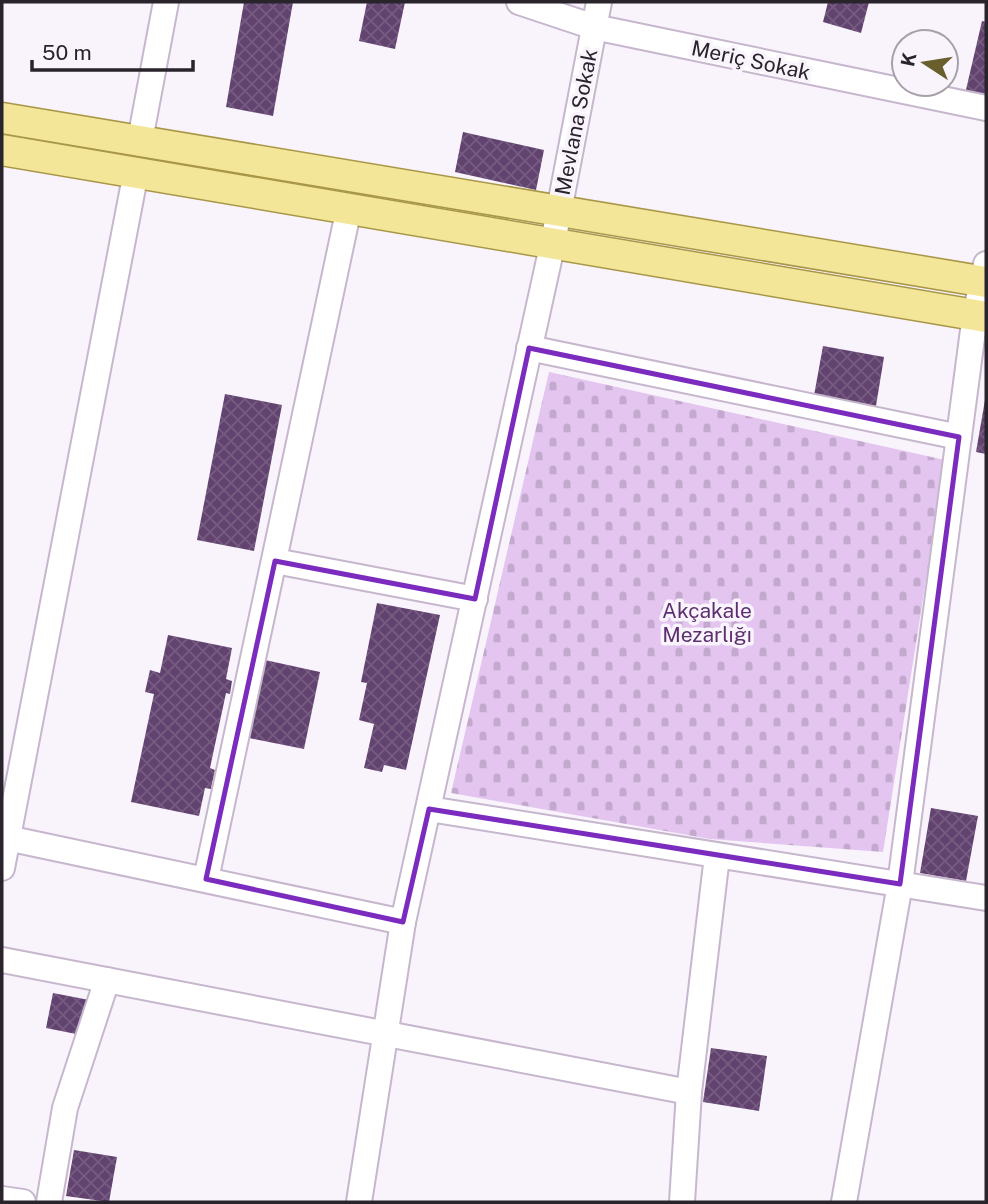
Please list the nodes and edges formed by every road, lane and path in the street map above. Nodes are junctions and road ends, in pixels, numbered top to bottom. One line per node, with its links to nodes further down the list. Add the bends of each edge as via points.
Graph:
1 (166, 2): 7 (street)
2 (519, 2): 4 (street, Meriç Sokak)
3 (599, 2): 4 (street, Mevlana Sokak)
4 (594, 27): 5 (street, Meriç Sokak); 11 (street, Mevlana Sokak)
5 (986, 108)
6 (2, 118): 7 (main road)
7 (140, 141): 11 (main road)
8 (2, 150): 9 (main road)
9 (136, 172): 10 (main road); 20 (street)
10 (349, 208): 12 (main road); 17 (street)
11 (559, 209): 12 (street, Mevlana Sokak); 13 (main road)
12 (553, 242): 14 (main road); 15 (street, Mevlana Sokak)
13 (985, 276): 14 (street)
14 (981, 316): 16 (street)
15 (529, 348): 16 (street); 18 (street, Mevlana Sokak)
16 (959, 437): 24 (street)
17 (275, 561): 18 (street); 23 (street)
18 (475, 599): 19 (street, Mevlana Sokak)
19 (429, 809): 21 (street); 26 (street, Mevlana Sokak)
20 (7, 838): 22 (street); 23 (street)
21 (718, 856): 24 (street); 30 (street)
22 (2, 868)
23 (206, 879): 26 (street)
24 (900, 884): 25 (street); 36 (street)
25 (986, 898)
26 (403, 922): 29 (street, Mevlana Sokak)
27 (2, 960): 28 (street)
28 (107, 980): 29 (street); 33 (street, via 65,1108)
29 (385, 1032): 30 (street); 34 (street, Mevlana Sokak)
30 (689, 1092): 35 (street)
31 (2, 1199): 32 (street)
32 (23, 1202)
33 (48, 1202)
34 (359, 1202)
35 (682, 1202)
36 (844, 1202)

